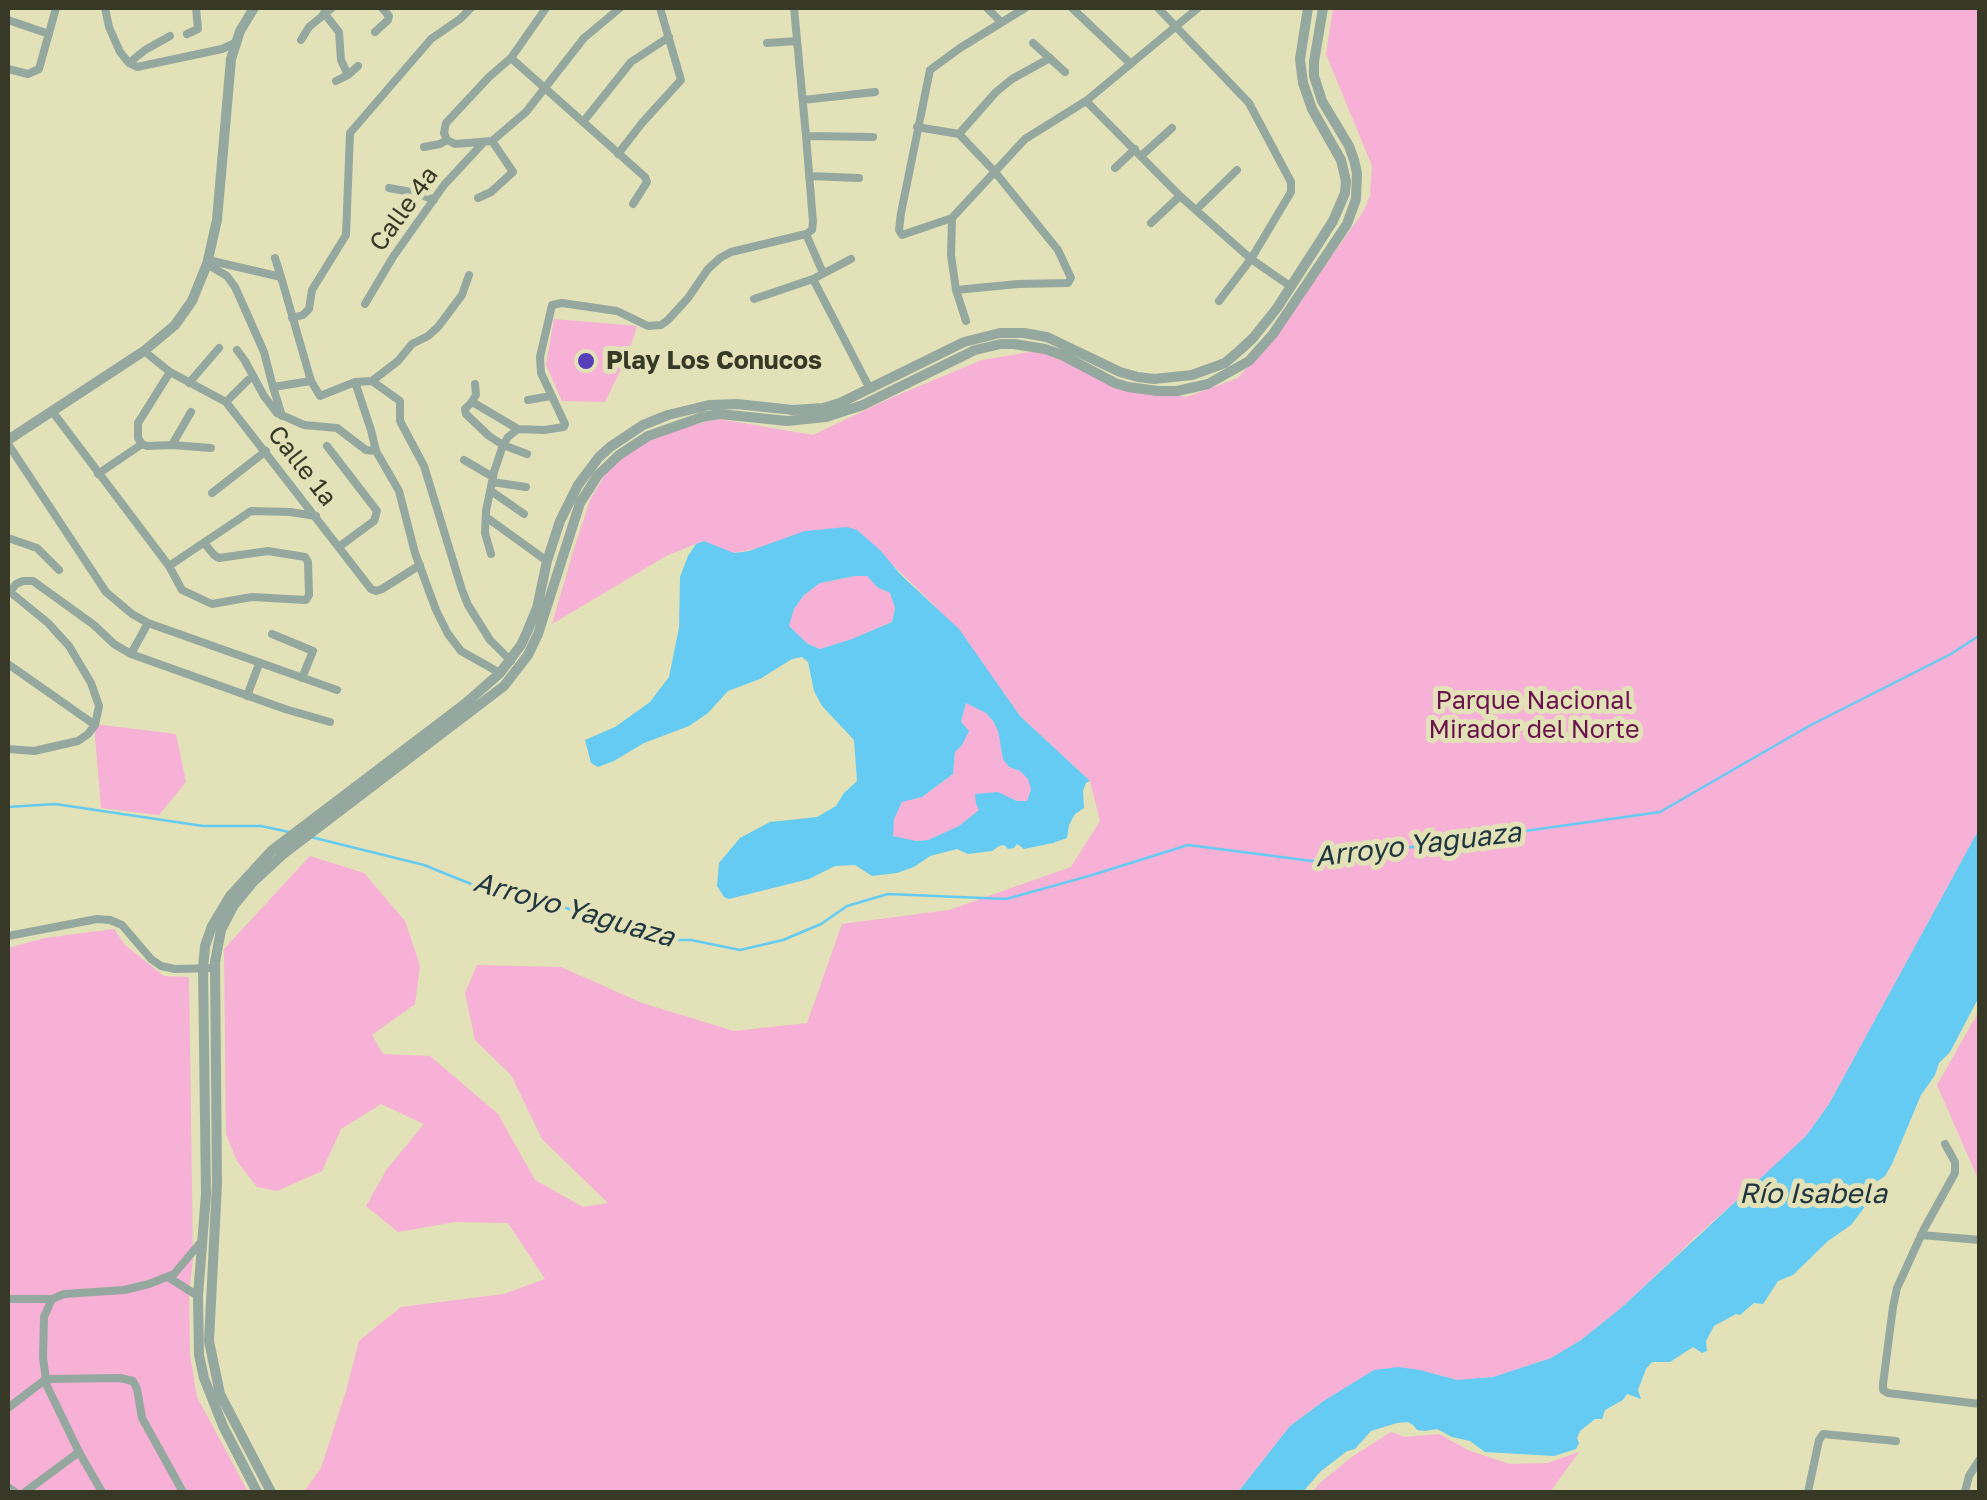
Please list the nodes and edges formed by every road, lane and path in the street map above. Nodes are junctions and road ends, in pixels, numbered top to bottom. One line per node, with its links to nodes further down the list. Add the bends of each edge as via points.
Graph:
1 (56, 8): 23 (street)
2 (105, 8): 34 (street)
3 (196, 8): 24 (street, via 198,29)
4 (253, 8): 29 (street)
5 (382, 8): 22 (street, via 389,16)
6 (471, 8): 85 (street, via 431,39 350,132 346,234 308,308)
7 (546, 8): 32 (street)
8 (620, 8): 41 (street, Calle 4a, via 584,38)
9 (660, 8): 26 (street)
10 (794, 8): 28 (street)
11 (987, 8): 20 (street)
12 (1024, 8): 20 (street)
13 (1072, 8): 35 (street)
14 (1158, 8): 21 (street)
15 (1198, 8): 21 (street)
16 (1308, 8): 50 (street, via 1301,71)
17 (1322, 8): 46 (street, via 1314,76)
18 (328, 10): 27 (street); 39 (street)
19 (8, 20): 23 (street)
20 (1001, 22): 47 (street, via 930,70)
21 (1176, 26): 35 (street); 74 (street, via 1250,106 1291,182)
22 (375, 32)
23 (49, 34): 37 (street, via 36,72)
24 (187, 34)
25 (170, 36): 34 (street)
26 (669, 37): 45 (street, via 630,62); 57 (street, via 681,80)
27 (300, 40)
28 (798, 42): 30 (street); 43 (street)
29 (235, 43): 34 (street, via 153,65); 75 (street)
30 (767, 43)
31 (1034, 43): 33 (street)
32 (511, 58): 41 (street); 53 (street, via 446,123)
33 (1050, 58): 38 (street); 49 (street, via 996,92)
34 (129, 63)
35 (1131, 64): 44 (street)
36 (358, 66): 39 (street)
37 (8, 69)
38 (1065, 72)
39 (348, 75): 40 (street)
40 (336, 81)
41 (545, 89): 45 (street); 54 (street, Calle 4a)
42 (875, 92): 43 (street)
43 (803, 100): 51 (street)
44 (1086, 101): 56 (street); 60 (street, via 1025,139)
45 (583, 122): 57 (street)
46 (1337, 125): 50 (street); 146 (street, via 1357,173 1347,224 1273,334 1235,371 1192,389 1158,391 1104,379 1044,349 1000,344 826,417 787,421 720,414 648,436 618,454 580,503 546,614 516,671 488,700)
47 (917, 126): 49 (street); 69 (street, via 899,230 906,235)
48 (1172, 128): 56 (street)
49 (959, 134): 60 (street)
50 (1326, 134): 80 (street, via 1344,170 1345,192)
51 (806, 136): 52 (street); 61 (street)
52 (873, 137)
53 (447, 140): 54 (street, Calle 4a); 55 (street, Calle 4a)
54 (487, 142): 65 (street, via 512,172); 66 (street, Calle 4a)
55 (424, 146)
56 (1138, 153): 58 (street); 64 (street)
57 (618, 154): 67 (street, via 647,180)
58 (1116, 168)
59 (1237, 170): 68 (street)
60 (996, 172): 69 (street); 81 (street, via 1058,250 1071,280)
61 (809, 176): 62 (street); 71 (street, via 813,222)
62 (859, 178)
63 (389, 188): 66 (street)
64 (1180, 196): 68 (street); 70 (street)
65 (478, 198)
66 (434, 200): 84 (street, Calle 4a)
67 (632, 204)
68 (1196, 210): 74 (street)
69 (952, 218): 81 (street)
70 (1151, 223)
71 (806, 234): 76 (street); 99 (street, via 730,252 661,325 617,311 552,305 540,357)
72 (275, 258): 78 (street)
73 (851, 259): 76 (street)
74 (1251, 259): 80 (street); 83 (street)
75 (208, 262): 78 (street); 89 (street, via 184,314); 97 (street, via 235,287)
76 (822, 274): 79 (street)
77 (469, 275): 93 (street, via 438,327)
78 (280, 277): 85 (street)
79 (813, 279): 82 (street); 98 (street)
80 (1290, 286): 98 (street, via 1239,351 1192,376 1138,378 1047,338 1000,333 964,342)
81 (956, 290): 86 (street)
82 (754, 300)
83 (1219, 301)
84 (365, 304)
85 (292, 318): 92 (street)
86 (966, 321)
87 (218, 348): 95 (street)
88 (237, 350): 105 (street)
89 (144, 351): 90 (street, Calle 1a); 103 (street)
90 (170, 372): 95 (street, Calle 1a); 108 (street, via 138,423)
91 (248, 380): 101 (street)
92 (310, 381): 94 (street, via 320,396); 97 (street)
93 (372, 381): 94 (street); 136 (street, via 400,401 400,421 424,466 462,590)
94 (355, 382): 114 (street)
95 (189, 383): 101 (street, Calle 1a)
96 (475, 384): 102 (street)
97 (273, 387): 105 (street)
98 (870, 388): 128 (street, via 824,408 710,404 644,425 599,457 578,486)
99 (551, 396): 100 (street); 106 (street, via 564,427)
100 (528, 400)
101 (226, 402): 113 (street, Calle 1a)
102 (470, 403): 106 (street); 110 (street, via 466,414)
103 (52, 411): 107 (street); 117 (street)
104 (191, 412): 109 (street)
105 (282, 416): 114 (street, via 338,428)
106 (518, 428): 110 (street)
107 (8, 442): 133 (street, via 106,592)
108 (142, 444): 109 (street); 117 (street)
109 (172, 445): 112 (street)
110 (504, 445): 115 (street); 118 (street)
111 (327, 446): 126 (street, via 377,511 374,521)
112 (211, 448)
113 (266, 451): 120 (street); 122 (street, Calle 1a)
114 (376, 451): 129 (street, via 402,498)
115 (528, 454)
116 (464, 460): 118 (street)
117 (98, 474): 130 (street)
118 (492, 484): 119 (street); 121 (street); 123 (street)
119 (526, 487)
120 (212, 493)
121 (524, 514)
122 (316, 516): 125 (street, via 250,512); 126 (street, Calle 1a)
123 (486, 516): 127 (street); 128 (street)
124 (8, 538): 131 (street, via 37,548)
125 (206, 544): 130 (street); 130 (street, via 220,558 268,551 305,557 306,600 212,604 182,590)
126 (340, 546): 129 (street, Calle 1a, via 376,591)
127 (491, 554)
128 (546, 561): 136 (street, via 536,608)
129 (420, 565): 139 (street, via 452,641)
130 (169, 566)
131 (59, 570)
132 (8, 592): 135 (street, via 33,581); 144 (street, via 69,646 96,693)
133 (148, 623): 135 (street); 138 (street)
134 (272, 634): 140 (street, via 316,652)
135 (130, 654): 142 (street)
136 (508, 658): 139 (street)
137 (8, 664): 144 (street)
138 (260, 664): 140 (street); 142 (street)
139 (496, 672): 146 (street)
140 (302, 678): 141 (street)
141 (337, 690)
142 (248, 696): 143 (street)
143 (330, 722)
144 (95, 726): 145 (street, via 78,740)
145 (8, 750)
146 (359, 791): 147 (street, via 321,812); 147 (street, via 335,816)
147 (276, 853): 149 (street, via 234,905)
148 (8, 936): 149 (street, via 110,920 161,966)
149 (209, 968): 153 (street); 170 (street, via 217,1183 209,1341 220,1394)
150 (1945, 1144): 151 (street, via 1955,1173)
151 (1921, 1234): 152 (street); 159 (street, via 1893,1307 1884,1390)
152 (1980, 1240)
153 (201, 1242): 154 (street); 155 (street)
154 (168, 1277): 155 (street); 157 (street)
155 (198, 1296): 169 (street, via 204,1378)
156 (8, 1299): 157 (street)
157 (52, 1300): 158 (street, via 44,1317)
158 (46, 1378): 160 (street); 162 (street); 168 (street, via 133,1381 142,1418)
159 (1980, 1404)
160 (8, 1408)
161 (1896, 1441): 171 (street, via 1823,1434)
162 (78, 1452): 166 (street); 167 (street)
163 (1980, 1459): 172 (street)
164 (8, 1487): 165 (street)
165 (14, 1492)
166 (24, 1492)
167 (102, 1492)
168 (183, 1492)
169 (256, 1492)
170 (271, 1492)
171 (1808, 1492)
172 (1966, 1492)

